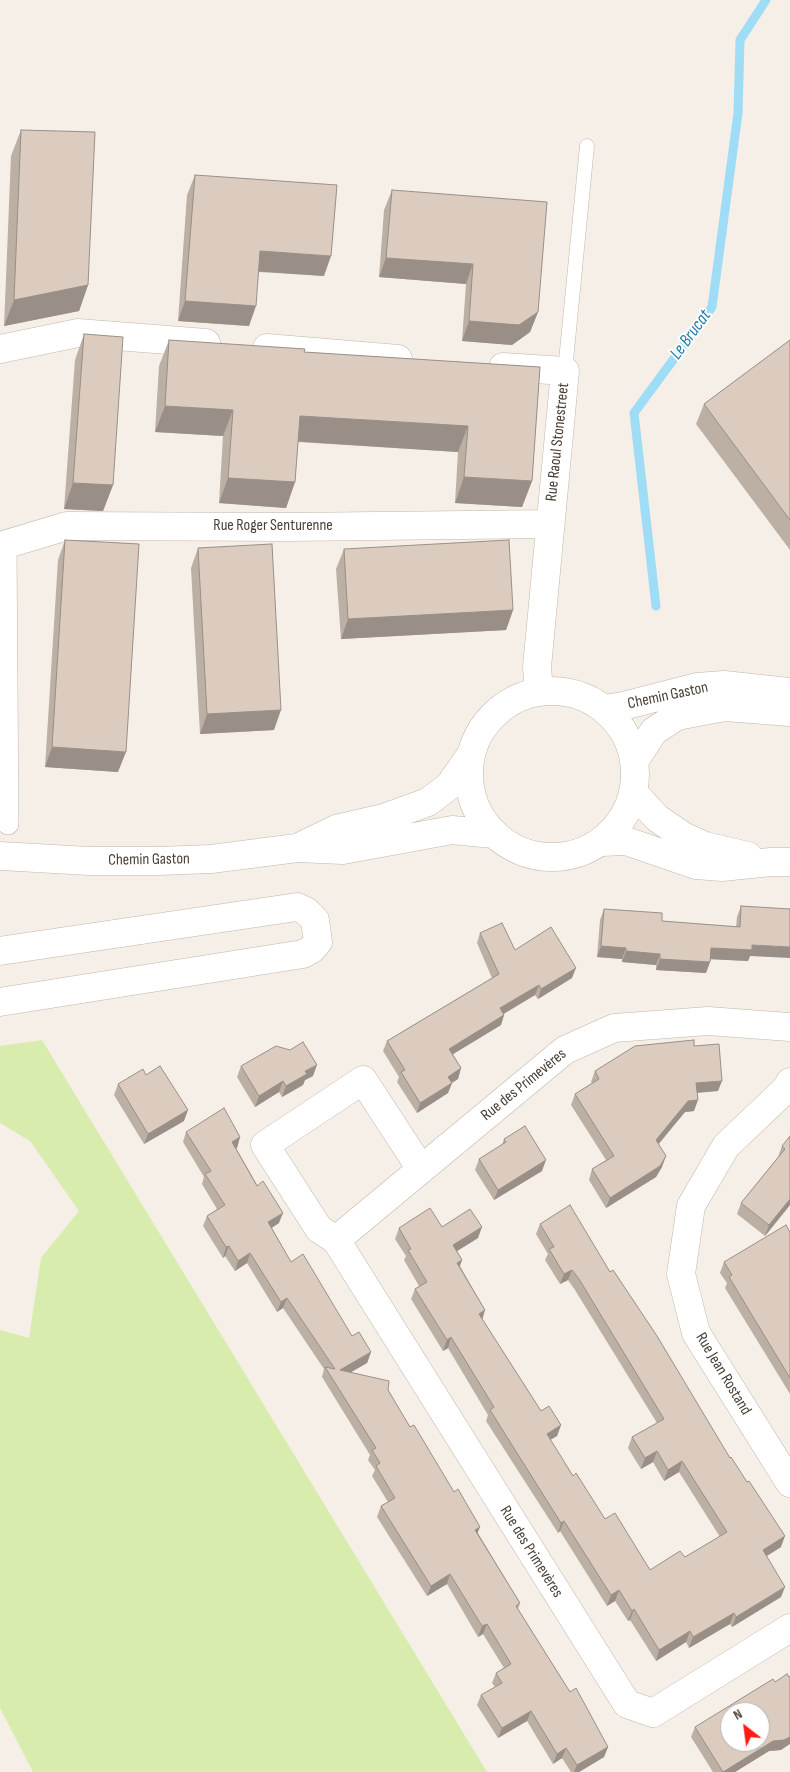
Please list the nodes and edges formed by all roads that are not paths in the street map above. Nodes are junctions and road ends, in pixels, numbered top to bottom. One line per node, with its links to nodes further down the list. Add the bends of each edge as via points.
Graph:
1 (587, 146): 5 (lane)
2 (0, 349): 3 (street, via 78,333)
3 (424, 361)
4 (473, 365): 5 (street, Rue Raoul Stonestreet)
5 (565, 371): 6 (street, Rue Raoul Stonestreet)
6 (550, 524): 7 (street, Rue Roger Senturenne, via 67,526); 8 (street, Rue Raoul Stonestreet, via 537,667)
7 (3, 545): 15 (street)
8 (539, 691): 10 (street, Chemin Gaston, via 577,694); 12 (street, Chemin Gaston, via 516,699 495,713 479,732)
9 (790, 692): 10 (street, Chemin Gaston, via 724,685 697,687)
10 (605, 709): 13 (street, Chemin Gaston, via 619,723)
11 (790, 712): 13 (street, Chemin Gaston, via 725,707 677,716 654,731)
12 (470, 756): 16 (street, Chemin Gaston, via 469,784 477,811); 18 (street, Chemin Gaston, via 449,786 428,802 384,818 336,829)
13 (635, 760): 14 (street, Chemin Gaston)
14 (634, 793): 17 (street, Chemin Gaston, via 627,812); 20 (street, via 657,818 683,836 705,846)
15 (8, 824)
16 (494, 834): 17 (street, Chemin Gaston, via 512,848 535,856 558,858 580,853); 18 (street, Chemin Gaston, via 452,830 343,850)
17 (601, 842): 20 (street, via 632,842 696,866)
18 (297, 848): 19 (street, Chemin Gaston, via 211,859 159,861)
19 (0, 856)
20 (781, 862)
21 (0, 951): 22 (street, via 296,907 306,911 314,920 318,942 303,954)
22 (0, 1002)
23 (790, 1027): 25 (street, Rue des Primevères, via 708,1021 614,1028 566,1050)
24 (790, 1082): 27 (street, Rue Jean Rostand, via 726,1146 691,1206 681,1274 696,1333)
25 (421, 1169): 26 (street, Rue des Primevères); 26 (street, Rue des Primevères, via 363,1080 265,1145 319,1229)
26 (336, 1240): 28 (street, Rue des Primevères, via 627,1704 653,1713)
27 (790, 1483)
28 (790, 1628)

